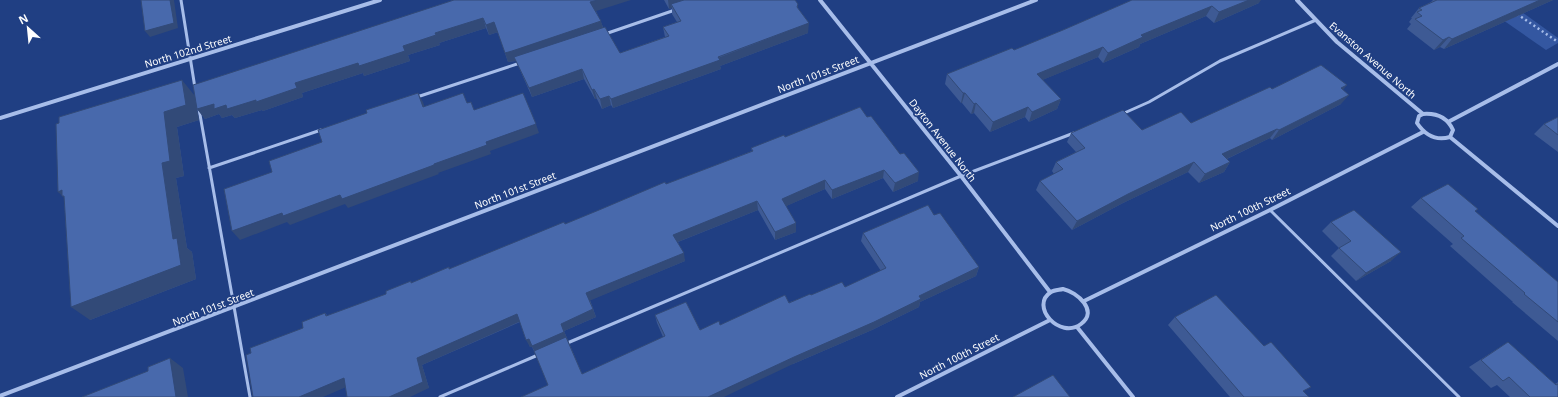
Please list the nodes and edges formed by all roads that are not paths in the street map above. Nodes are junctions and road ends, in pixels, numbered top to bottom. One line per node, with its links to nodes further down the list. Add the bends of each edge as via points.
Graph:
1 (181, 0): 9 (lane)
2 (380, 0): 9 (street, North 102nd Street)
3 (820, 0): 11 (street, Dayton Avenue North)
4 (1036, 0): 11 (street, North 101st Street)
5 (1297, 0): 7 (street, Evanston Avenue North)
6 (682, 8): 8 (lane)
7 (1316, 20): 16 (street, Evanston Avenue North, via 1337,42); 17 (lane, via 1220,61 1149,102)
8 (599, 36)
9 (190, 59): 13 (lane); 18 (street, North 102nd Street)
10 (524, 61): 14 (lane)
11 (870, 62): 25 (street, Dayton Avenue North); 30 (street, North 101st Street)
12 (1558, 64): 19 (street)
13 (196, 90)
14 (412, 99)
15 (198, 106): 24 (lane)
16 (1423, 114): 19 (street, via 1438,115); 22 (street, via 1419,116 1417,123)
17 (1115, 117)
18 (0, 118)
19 (1448, 122): 23 (street, via 1453,130)
20 (322, 130): 24 (lane)
21 (1079, 131): 25 (lane)
22 (1423, 132): 23 (street, via 1440,139); 26 (street, North 100th Street)
23 (1450, 137): 27 (street)
24 (209, 168): 30 (lane)
25 (961, 176): 28 (street, Dayton Avenue North); 33 (lane)
26 (1270, 210): 29 (street, North 100th Street); 40 (lane)
27 (1558, 226)
28 (1050, 292): 29 (street, via 1063,289 1077,294); 31 (street, via 1043,302)
29 (1084, 301): 32 (street, via 1088,313)
30 (234, 307): 35 (street, North 101st Street); 36 (lane)
31 (1050, 320): 32 (street, via 1063,328); 38 (street, North 100th Street)
32 (1077, 326): 39 (street)
33 (557, 347)
34 (542, 354): 37 (lane)
35 (0, 396)
36 (250, 397)
37 (440, 397)
38 (897, 397)
39 (1133, 397)
40 (1459, 397)

